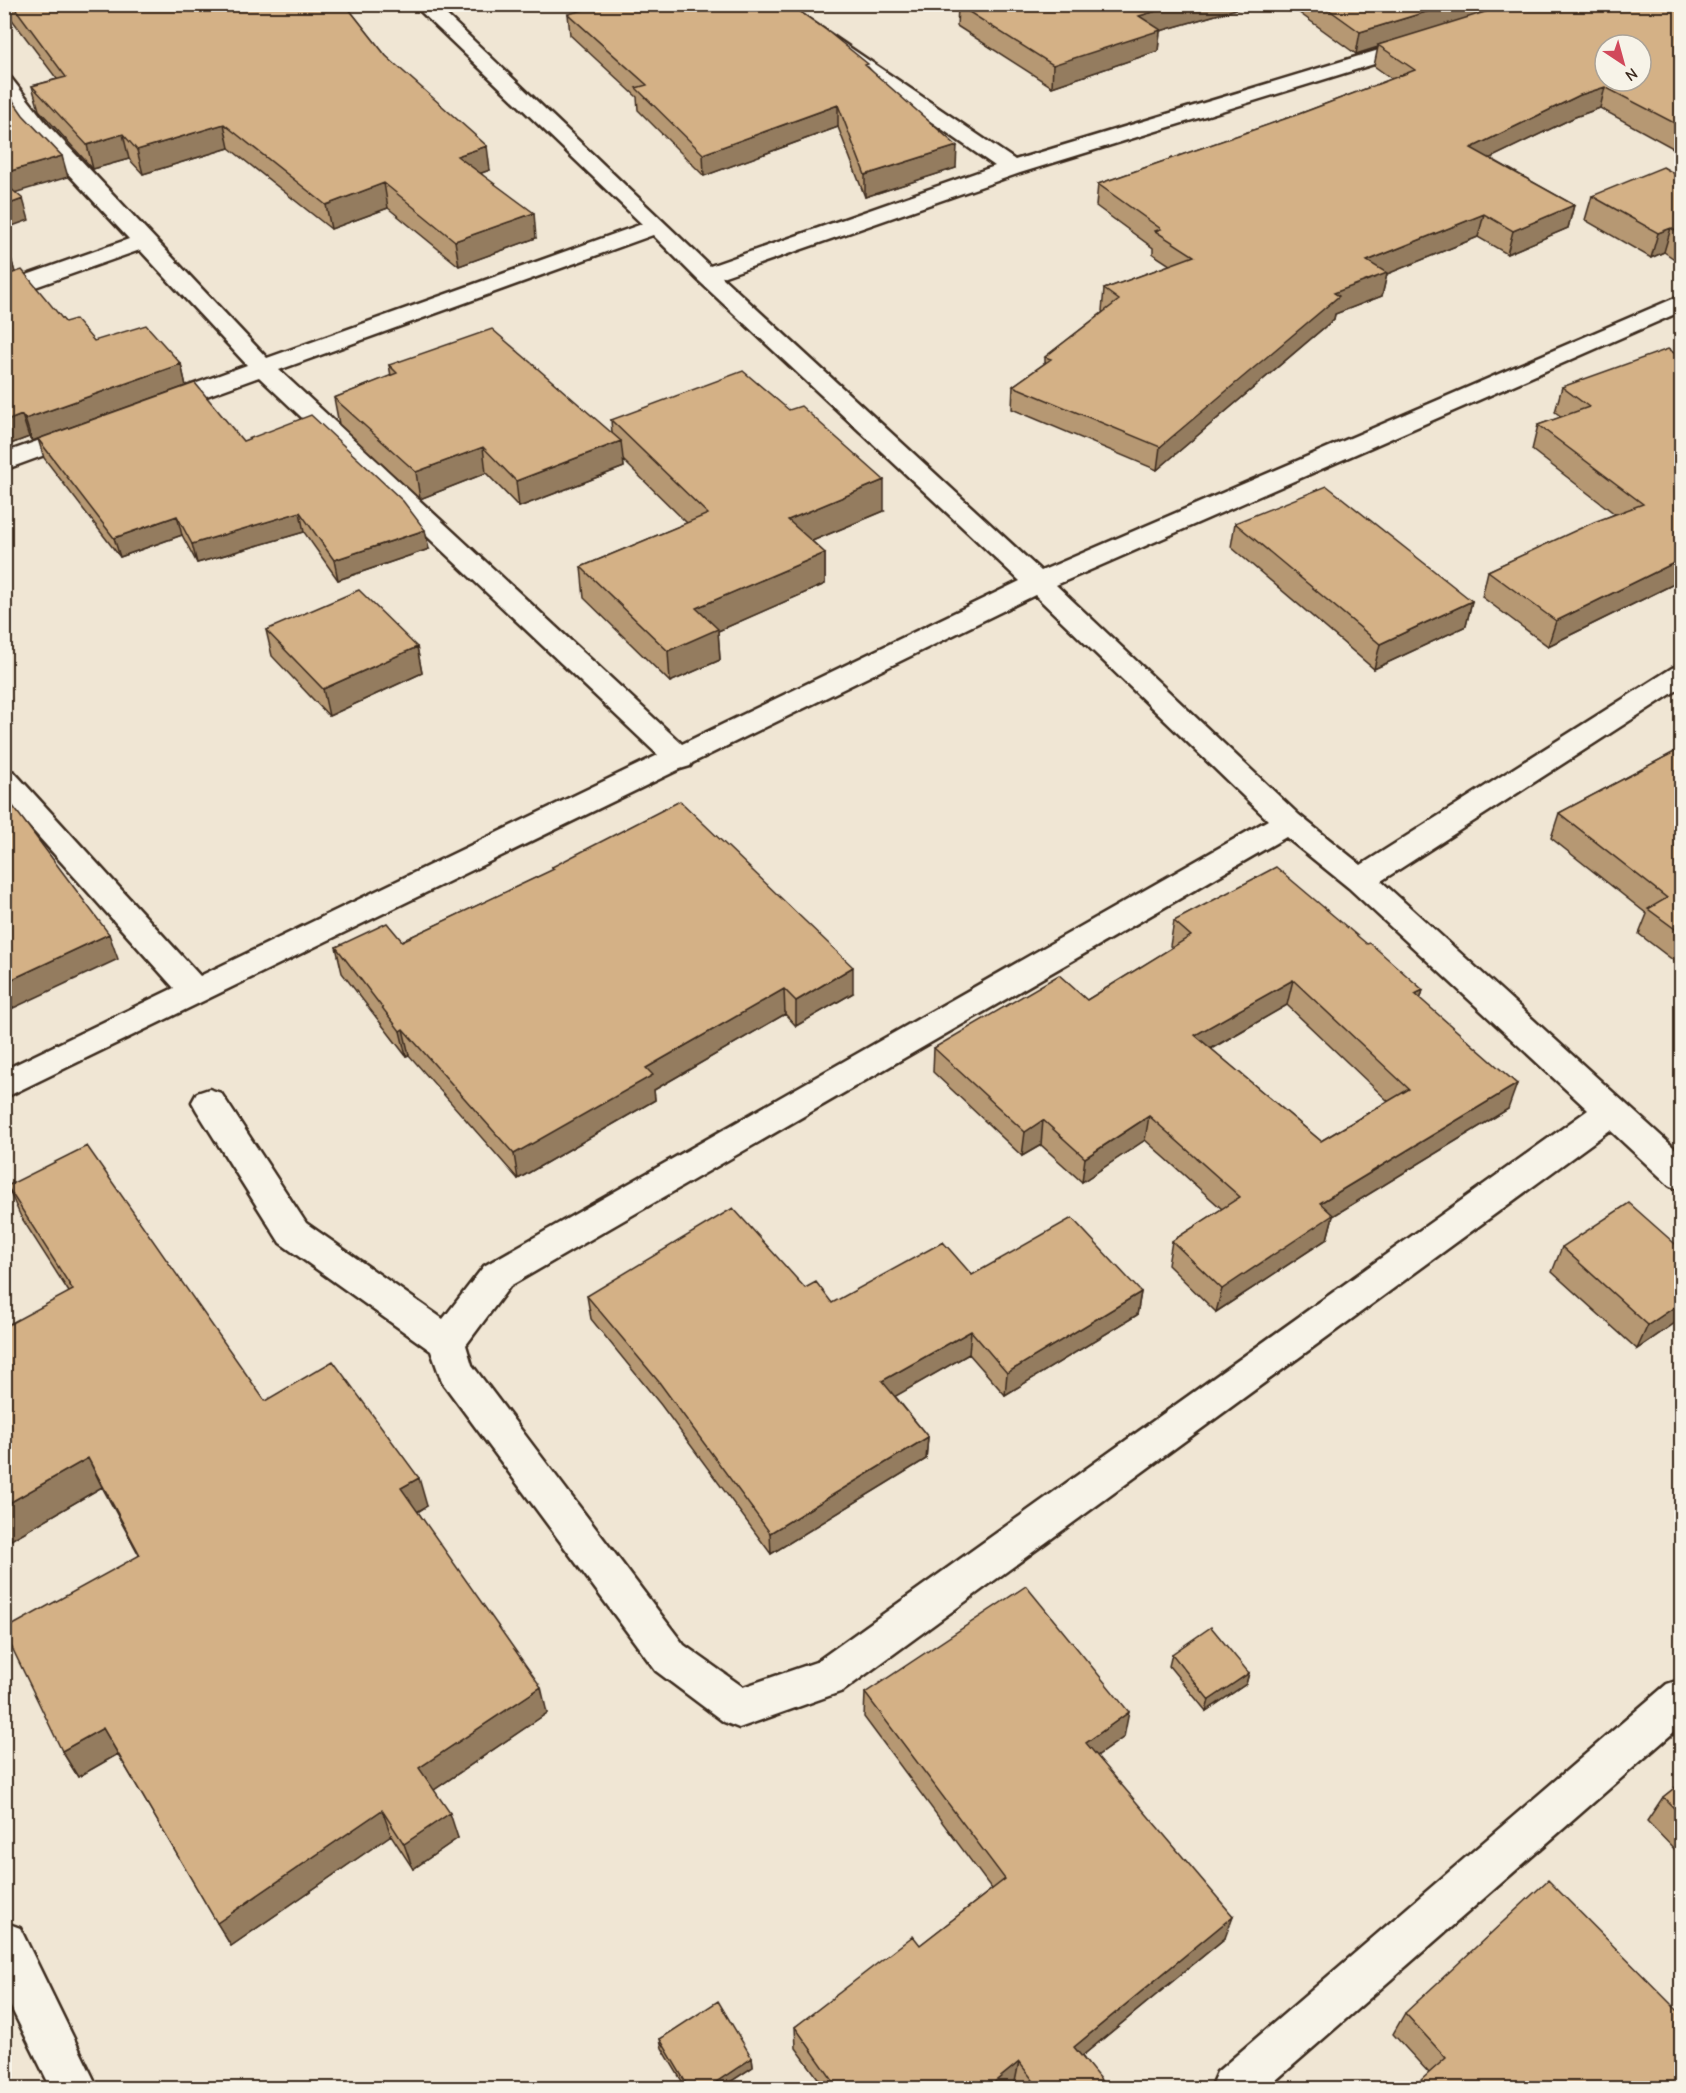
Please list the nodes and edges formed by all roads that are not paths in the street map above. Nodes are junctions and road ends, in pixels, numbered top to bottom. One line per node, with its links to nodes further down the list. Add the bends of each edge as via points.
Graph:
1 (423, 4): 6 (street)
2 (772, 4): 5 (street)
3 (1435, 39): 5 (street)
4 (4, 82): 7 (street, via 39,129)
5 (1012, 168): 8 (street)
6 (657, 226): 8 (street); 11 (street)
7 (144, 241): 9 (street); 11 (street)
8 (706, 275): 15 (street)
9 (4, 291)
10 (1682, 302): 15 (street)
11 (262, 367): 12 (street); 17 (street)
12 (139, 413)
13 (105, 425): 14 (street)
14 (4, 462)
15 (1038, 583): 17 (street); 19 (street)
16 (1682, 674): 20 (street)
17 (680, 759): 21 (street)
18 (4, 779): 21 (street)
19 (1288, 822): 20 (street); 26 (street, via 497,1276)
20 (1360, 880): 24 (street)
21 (196, 992): 22 (street)
22 (4, 1085)
23 (209, 1102): 26 (street, via 293,1233)
24 (1611, 1111): 25 (street); 26 (street, via 829,1677 739,1708 670,1658 455,1371)
25 (1680, 1173)
26 (447, 1342)
27 (1682, 1698): 30 (street)
28 (4, 1944): 29 (street)
29 (75, 2088)
30 (1233, 2088)

